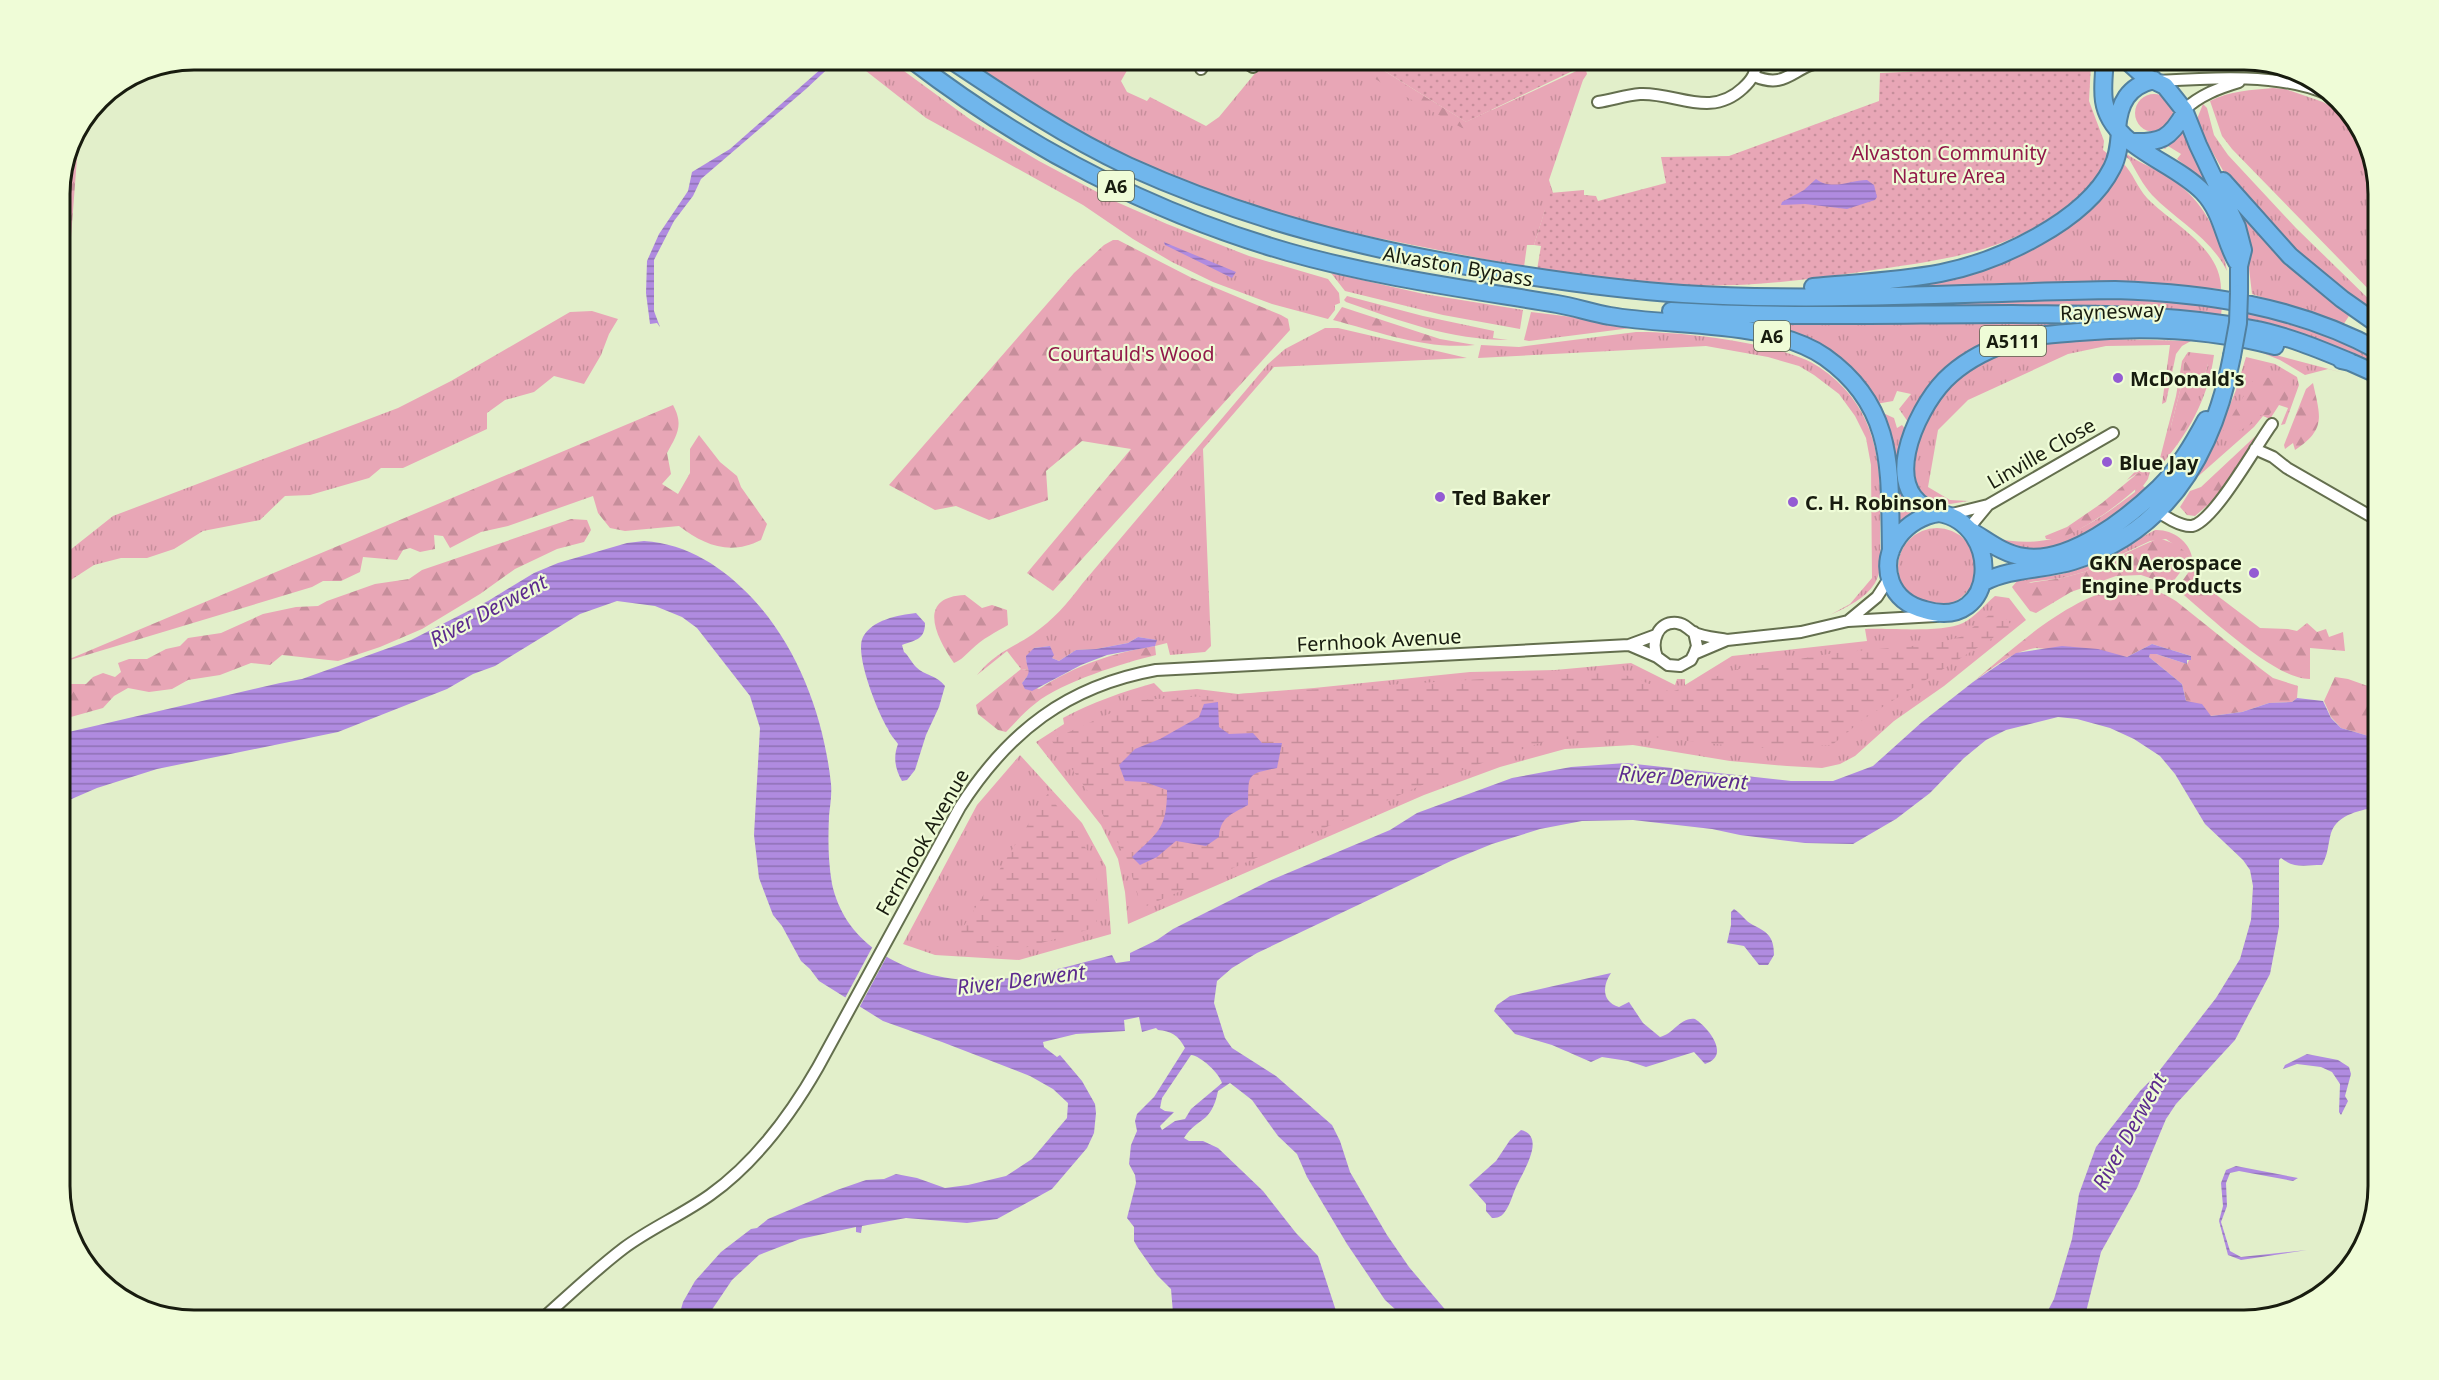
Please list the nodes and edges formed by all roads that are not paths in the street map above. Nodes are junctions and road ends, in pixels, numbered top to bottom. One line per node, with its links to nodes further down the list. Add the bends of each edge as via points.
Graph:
1 (927, 71): 17 (highway, Alvaston Bypass / A6, via 992,117 1057,156 1146,200 1212,226 1342,266)
2 (968, 71): 16 (highway, Alvaston Bypass / A6, via 1054,127 1126,165 1241,212 1297,230 1419,257 1573,284)
3 (1755, 71): 7 (street)
4 (1797, 71): 7 (street, via 1783,80)
5 (2104, 71): 13 (highway, via 2103,100 2107,114)
6 (2138, 71): 9 (highway)
7 (1754, 76): 11 (street, via 1730,98 1716,102 1618,93)
8 (2248, 80): 9 (street); 10 (street); 12 (street, via 2219,88)
9 (2156, 81): 12 (highway, via 2172,93); 13 (highway, via 2137,86 2124,99)
10 (2310, 89)
11 (1598, 102)
12 (2184, 111): 13 (highway, via 2165,138 2145,143); 14 (highway)
13 (2122, 134): 15 (highway, via 2204,193 2224,227); 16 (highway, A6, via 2113,167 2091,195 2050,229 2010,251 1941,273)
14 (2211, 170): 15 (highway, via 2237,227 2243,250); 18 (highway, via 2290,256)
15 (2239, 266): 22 (highway, bridge, via 2238,323)
16 (1731, 295): 19 (highway, via 2158,292 2221,298 2285,313)
17 (1563, 305): 20 (highway, via 1806,315 2172,318 2254,329); 32 (highway, Alvaston Bypass / A6, via 1610,317 1758,333 1814,350 1831,362 1857,387 1882,432 1889,469)
18 (2368, 317)
19 (2368, 346)
20 (2350, 362): 21 (highway, Raynesway / A5111); 28 (highway, Raynesway / A5111, via 2221,335 2147,328 2046,334 2009,342 1958,369 1930,398 1916,423 1906,456 1906,478 1923,507)
21 (2368, 370)
22 (2224, 385): 27 (highway, via 2219,410 2200,456); 31 (highway, via 2188,451 2159,488)
23 (2272, 424): 25 (street)
24 (2113, 433): 26 (street, Linville Close)
25 (2255, 449): 27 (street, via 2214,510 2200,523 2182,525); 29 (street)
26 (1988, 505): 28 (street, Linville Close); 30 (street, Linville Close)
27 (2158, 512): 31 (street, via 2152,507 2109,537); 34 (highway, via 2095,553 2055,566 2002,574)
28 (1943, 514): 30 (highway, via 1960,520); 32 (highway, via 1924,516 1909,525)
29 (2368, 515)
30 (1970, 530): 31 (highway, via 2011,555 2031,558 2060,553); 34 (highway, via 1984,562)
31 (2090, 540)
32 (1891, 551): 33 (highway)
33 (1890, 578): 35 (highway, via 1904,601); 36 (street, Fernhook Avenue, via 1877,597)
34 (1984, 582): 35 (highway, via 1968,605)
35 (1942, 615): 36 (street, Fernhook Avenue)
36 (1848, 621): 39 (street, Fernhook Avenue, via 1801,632)
37 (1694, 632): 38 (street, Fernhook Avenue, via 1674,623 1663,626); 39 (street, Fernhook Avenue); 41 (street)
38 (1656, 635): 40 (street, Fernhook Avenue); 42 (street)
39 (1727, 640): 41 (street, Fernhook Avenue)
40 (1629, 645): 42 (street, Fernhook Avenue); 43 (street, Fernhook Avenue, via 1156,670 1102,684 1045,713 1004,748 960,807 799,1099 755,1156 711,1194 621,1250)
41 (1694, 654): 42 (street, Fernhook Avenue, via 1686,664 1673,667)
42 (1657, 657)
43 (552, 1310)

